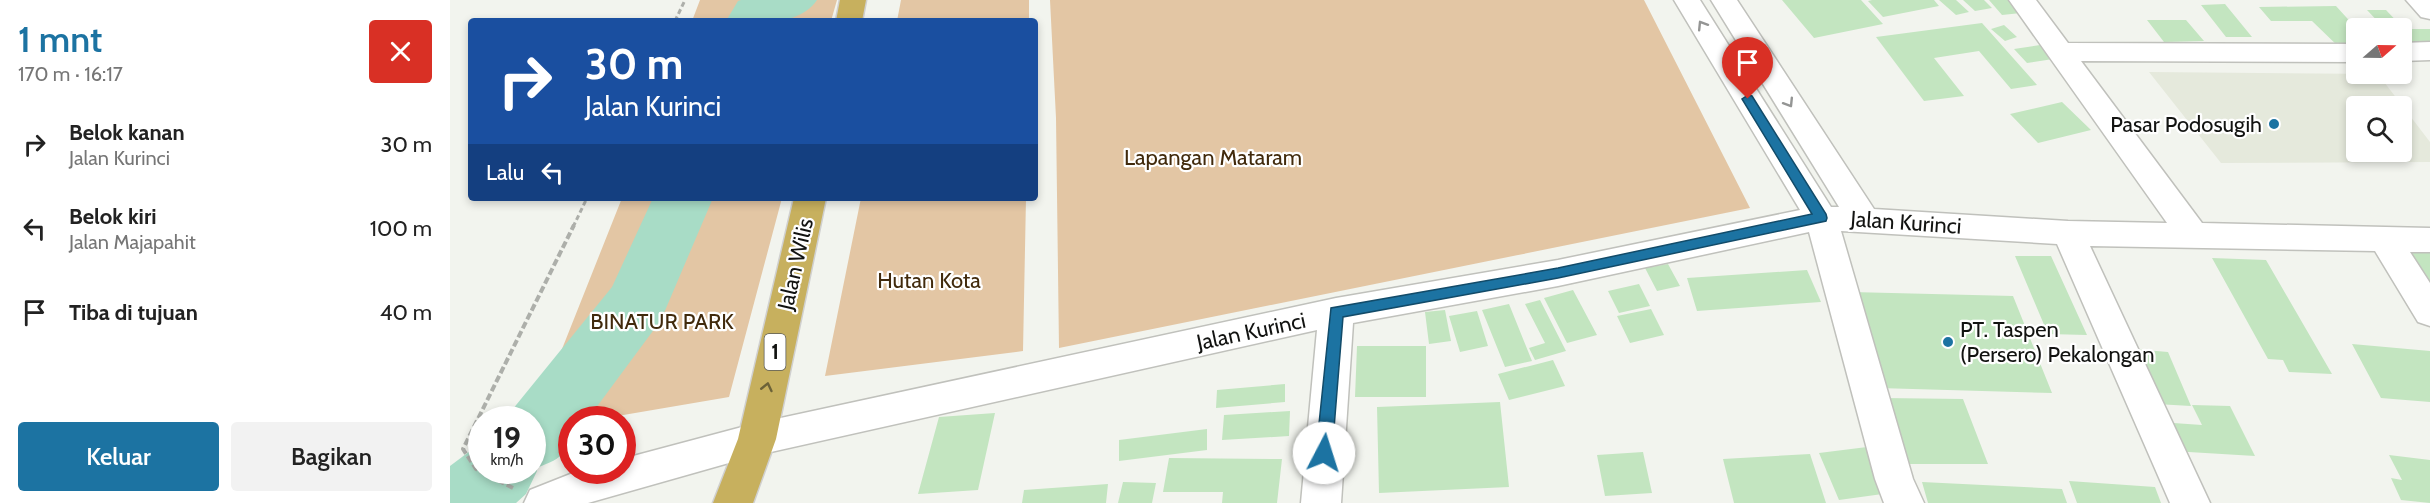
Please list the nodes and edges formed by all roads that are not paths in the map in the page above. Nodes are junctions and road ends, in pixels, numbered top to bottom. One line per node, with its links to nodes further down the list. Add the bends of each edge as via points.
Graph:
1 (1687, 0): 11 (street, one-way to 1)
2 (1724, 0): 12 (street, one-way to 12)
3 (2022, 0): 7 (street)
4 (2419, 0): 5 (street)
5 (2430, 11)
6 (2430, 51): 9 (street)
7 (2061, 52): 8 (street); 14 (street)
8 (2346, 52)
9 (2412, 52)
10 (809, 201): 19 (highway, Jalan Wilis / 1, one-way to 10)
11 (1821, 218): 12 (street, Jalan Kurinci); 17 (street, Jalan Kurinci, via 1558,273); 23 (street)
12 (1863, 219): 13 (street, Jalan Kurinci)
13 (2068, 233): 14 (street, Jalan Kurinci); 24 (street)
14 (2193, 235): 15 (street, Jalan Kurinci)
15 (2384, 238): 16 (street, Jalan Kurinci); 18 (street)
16 (2430, 240)
17 (1336, 312): 19 (street, Jalan Kurinci); 22 (street)
18 (2430, 312)
19 (757, 439): 20 (street, Jalan Kurinci, via 566,492); 21 (highway, Jalan Wilis / 1)
20 (531, 496)
21 (733, 503)
22 (1321, 503)
23 (1904, 503)
24 (2190, 503)

